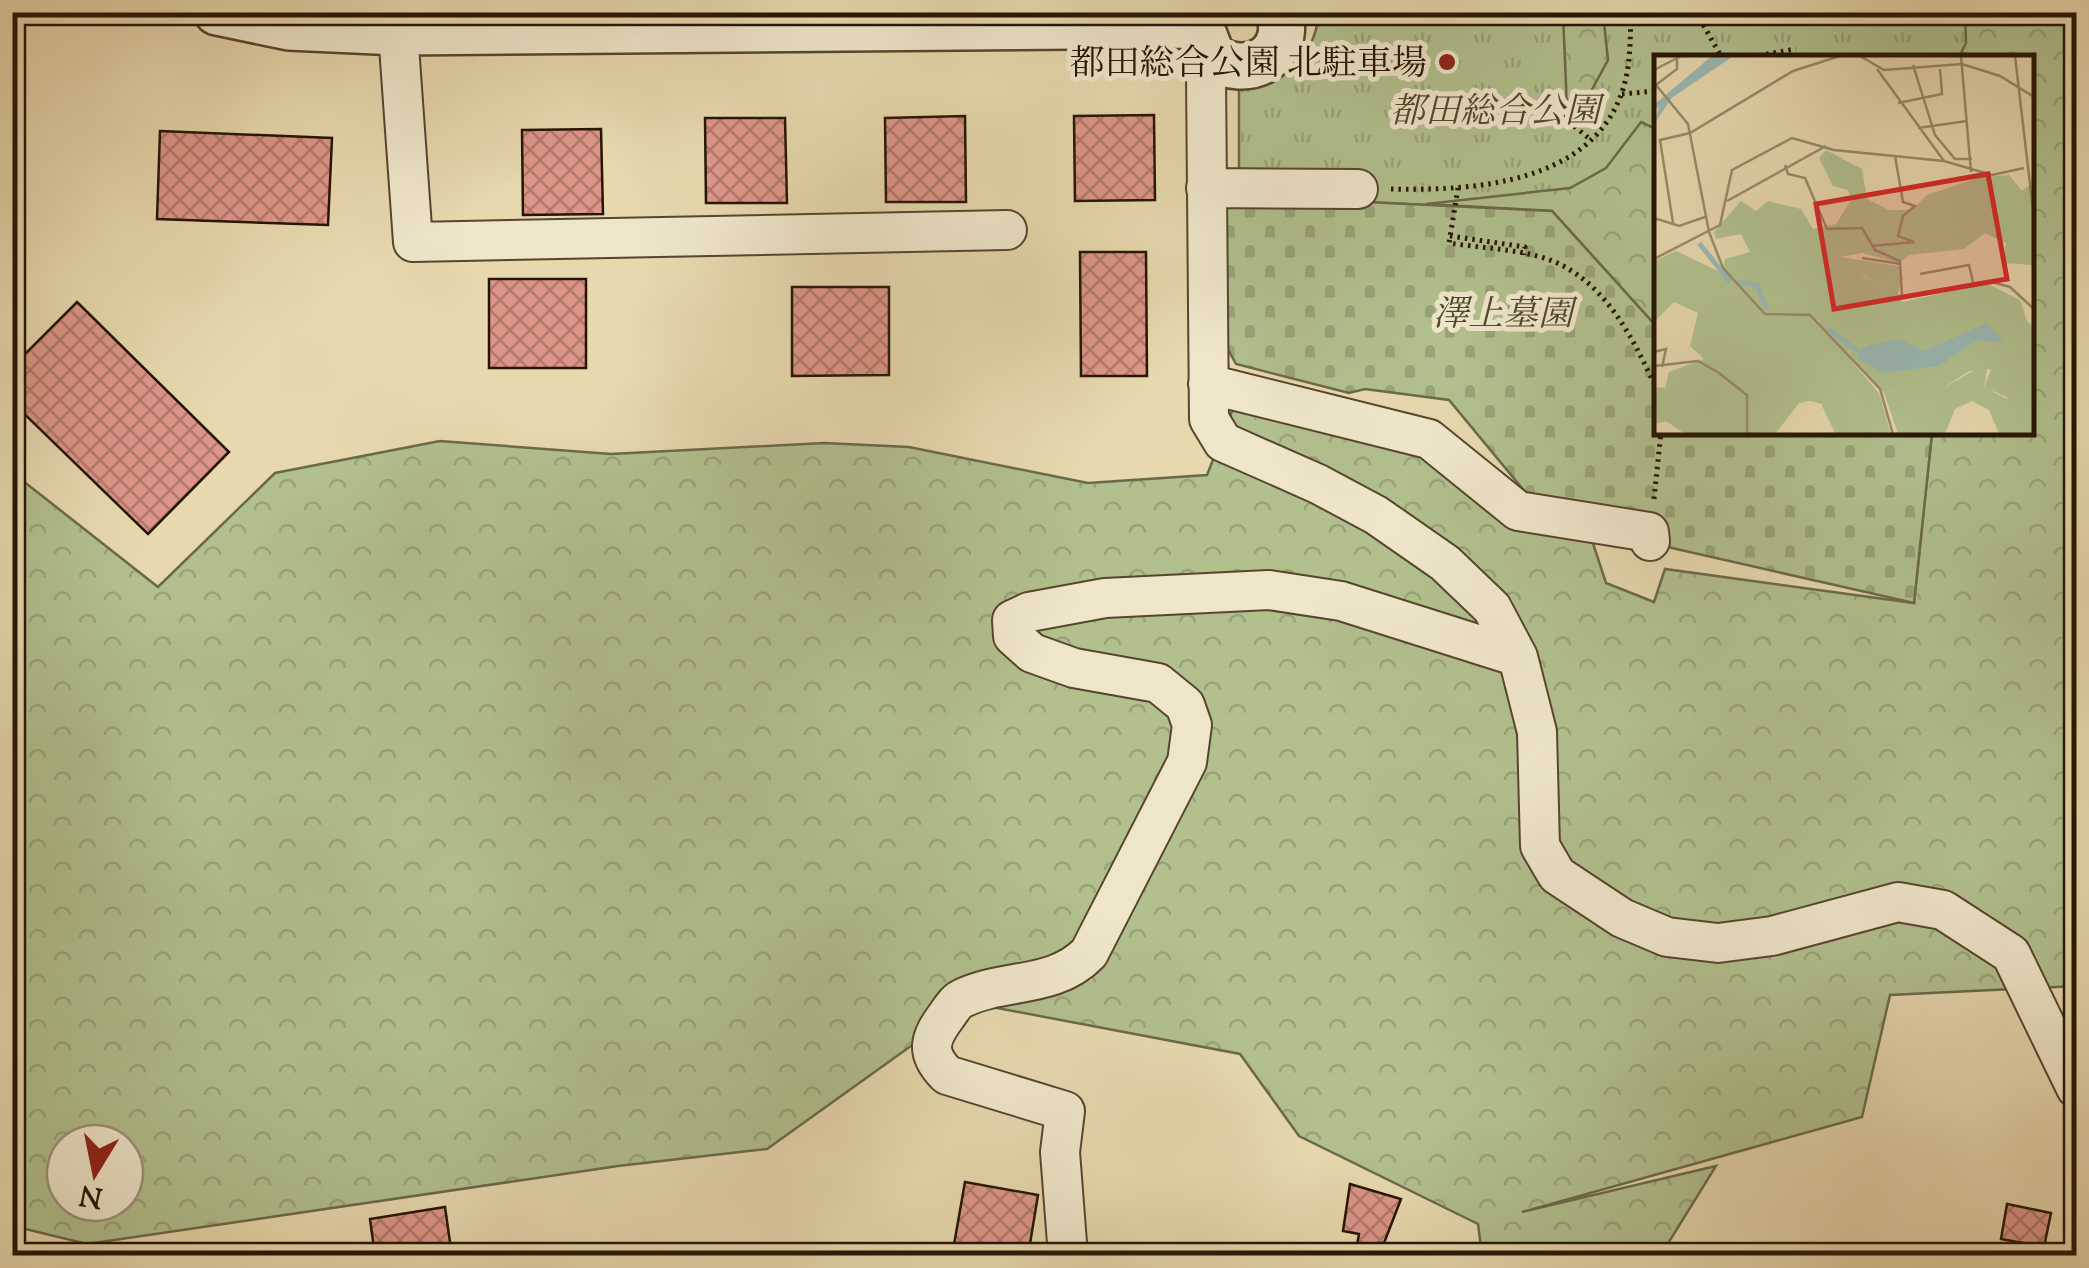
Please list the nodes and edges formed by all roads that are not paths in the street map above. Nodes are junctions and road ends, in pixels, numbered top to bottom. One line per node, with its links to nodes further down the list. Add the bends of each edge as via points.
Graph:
1 (217, 12): 4 (street, via 289,27)
2 (1279, 12): 3 (street, via 1279,44 1261,63 1235,68)
3 (1205, 31): 4 (street); 5 (street)
4 (398, 32): 7 (street, via 413,242)
5 (1206, 188): 6 (street); 8 (street)
6 (1358, 188)
7 (1007, 230)
8 (1208, 384): 9 (street, via 1429,439 1518,511); 10 (street, via 1208,419 1223,442 1347,499 1445,563 1492,608)
9 (1650, 536)
10 (1518, 657): 11 (street, via 1537,732 1540,846 1557,875 1622,918 1667,938 1718,943 1772,936 1898,902 1943,910 2011,954); 12 (street, via 1342,601 1269,590 1105,598 1012,620 1013,636 1032,652 1074,668 1158,683 1186,705 1192,725 1187,762 1089,953 1057,975 959,999 929,1046 947,1075 1065,1111 1060,1152)
11 (2076, 1088)
12 (1068, 1256)

